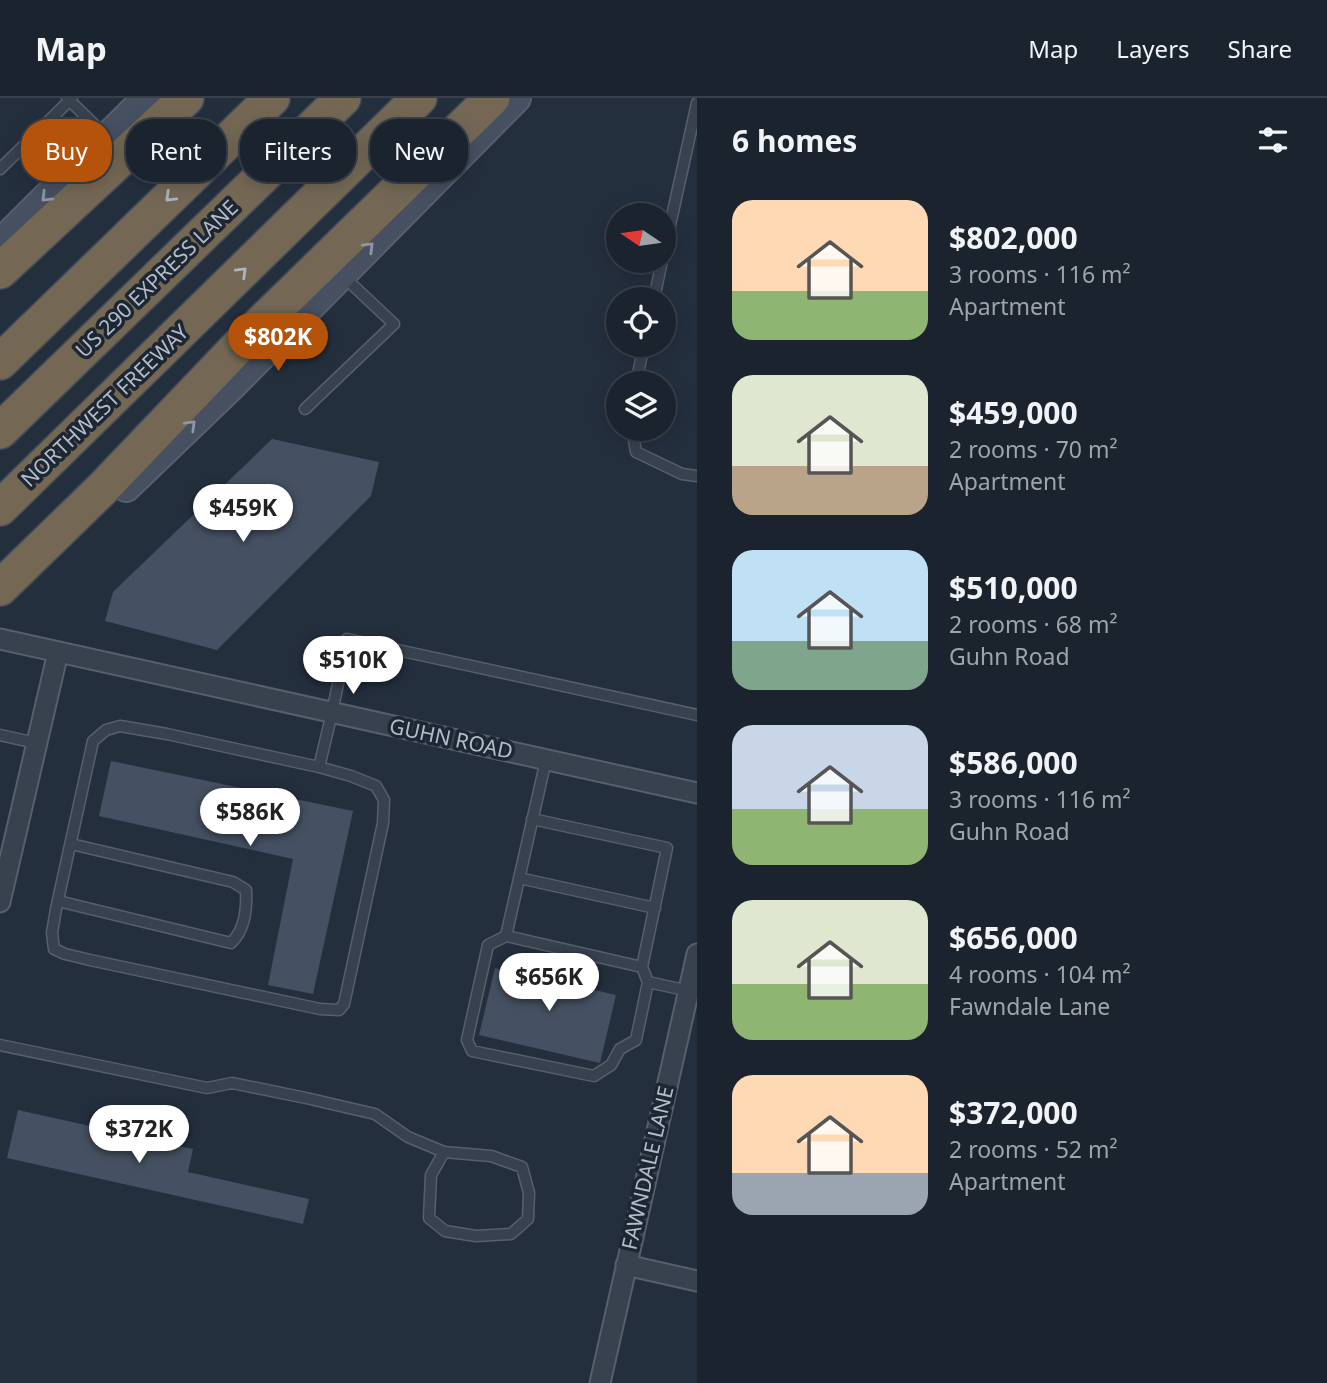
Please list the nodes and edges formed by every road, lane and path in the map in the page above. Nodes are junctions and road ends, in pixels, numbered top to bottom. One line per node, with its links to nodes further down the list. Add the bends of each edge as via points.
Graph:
1 (148, 98): 11 (main road)
2 (186, 98): 16 (highway)
3 (272, 98): 18 (highway, one-way to 18)
4 (343, 98): 20 (highway, US 290 EXPRESS LANE)
5 (419, 98): 23 (highway, NORTHWEST FREEWAY, one-way to 5)
6 (492, 98): 24 (highway, via 250,334)
7 (516, 98): 17 (main road, one-way to 7)
8 (70, 99): 10 (lane); 12 (lane)
9 (697, 103): 14 (lane)
10 (89, 119)
11 (112, 132)
12 (0, 169)
13 (62, 182): 15 (main road, one-way to 15)
14 (675, 203)
15 (0, 244)
16 (0, 271)
17 (342, 275): 19 (lane, via 394,324); 25 (main road, one-way to 17)
18 (0, 362)
19 (305, 409)
20 (0, 431)
21 (634, 441): 22 (lane, via 636,452 682,474)
22 (697, 476)
23 (0, 508)
24 (0, 588)
25 (0, 608)
26 (0, 639): 27 (street, GUHN ROAD)
27 (58, 652): 28 (street, GUHN ROAD); 31 (street)
28 (332, 713): 29 (lane, via 347,639); 32 (street, GUHN ROAD); 33 (lane)
29 (697, 715)
30 (0, 736): 31 (lane)
31 (36, 743): 39 (street)
32 (546, 760): 34 (street, GUHN ROAD); 35 (lane)
33 (319, 767): 36 (lane, via 120,726 106,730 93,741); 38 (lane, via 376,786 384,800 383,823 339,1010 65,954 54,949 51,933)
34 (697, 793)
35 (533, 819): 37 (lane); 40 (lane, via 667,848)
36 (71, 844): 38 (lane); 38 (lane, via 233,882 246,890 247,908 231,943)
37 (519, 878): 40 (lane); 41 (lane)
38 (58, 901)
39 (0, 902)
40 (655, 908): 43 (lane)
41 (506, 936): 43 (lane); 44 (lane, via 488,945 467,1040 472,1051 594,1076 611,1065 620,1049 636,1040)
42 (697, 954): 45 (street, FAWNDALE LANE)
43 (642, 967): 44 (lane)
44 (648, 982): 45 (lane)
45 (689, 991): 48 (street, FAWNDALE LANE)
46 (0, 1045): 47 (lane, via 207,1088 232,1083 375,1114 408,1137)
47 (444, 1152): 47 (lane, via 431,1175 429,1218 437,1225 445,1231 476,1236 511,1234 528,1219 529,1193 522,1167 491,1156)
48 (626, 1265): 49 (street); 50 (street, FAWNDALE LANE)
49 (697, 1281)
50 (600, 1383)

